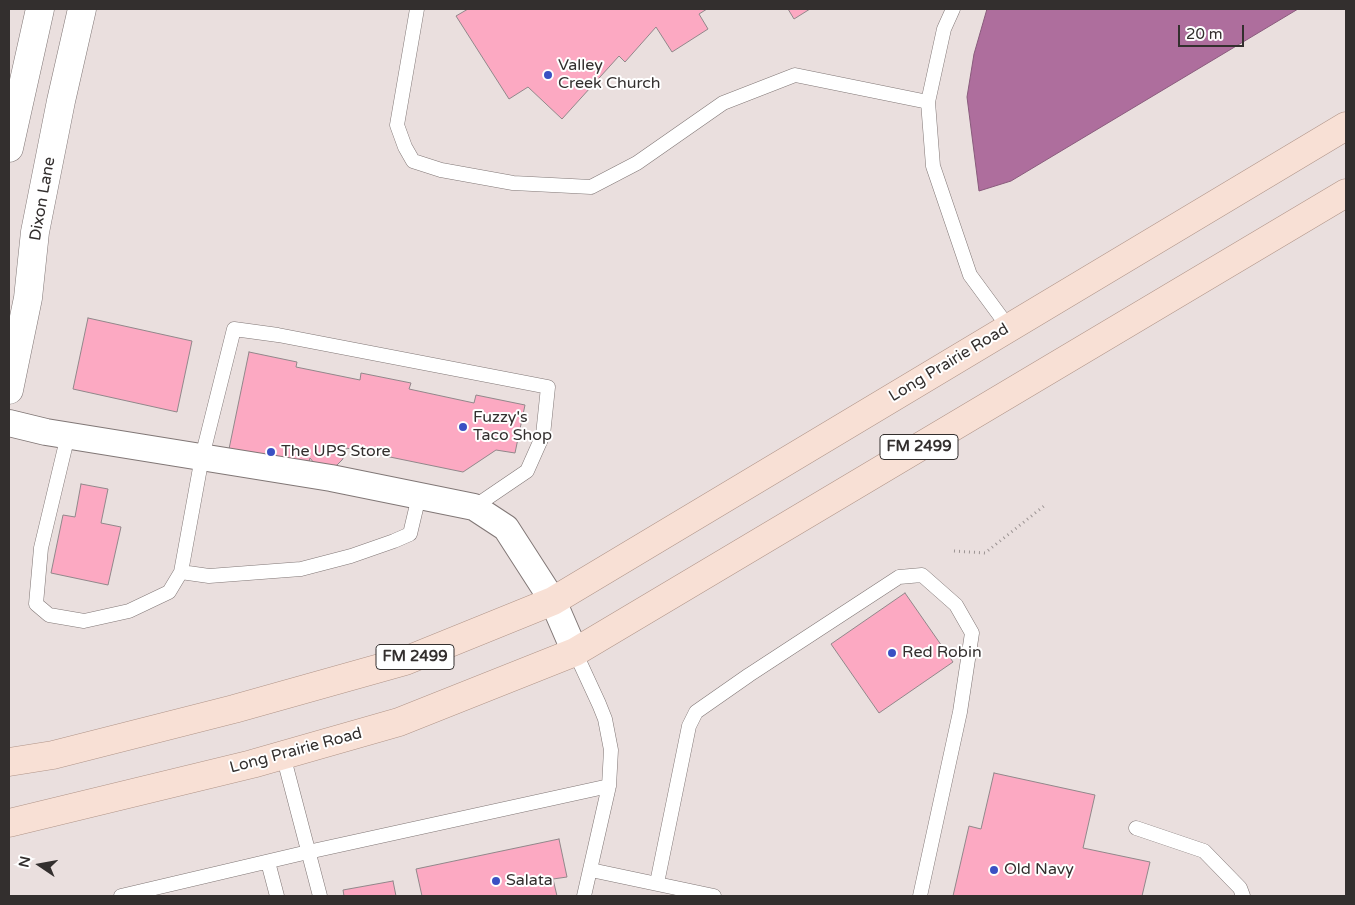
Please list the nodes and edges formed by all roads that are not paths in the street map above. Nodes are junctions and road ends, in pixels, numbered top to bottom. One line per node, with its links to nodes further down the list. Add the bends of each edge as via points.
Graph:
1 (40, 9): 7 (main road)
2 (82, 9): 10 (main road, Dixon Lane, via 37,223 28,298)
3 (417, 9): 5 (lane, via 397,125 412,160 441,170 513,182 591,187 637,163 722,103 795,75)
4 (953, 9): 5 (lane, via 944,29)
5 (928, 102): 9 (lane, via 933,166 970,275)
6 (1346, 126): 9 (main road, Long Prairie Road / FM 2499)
7 (9, 148)
8 (1346, 193): 18 (main road, Long Prairie Road / FM 2499)
9 (1009, 328): 17 (main road, Long Prairie Road / FM 2499)
10 (9, 390)
11 (9, 422): 12 (street)
12 (68, 435): 13 (street); 16 (lane, via 41,548 36,604 49,615 84,621 129,612 169,592)
13 (202, 457): 14 (street); 15 (lane, via 234,330 278,335 548,387 543,435 527,472); 16 (lane)
14 (418, 496): 15 (street); 16 (lane, via 410,534 351,556 292,569 209,576)
15 (474, 507): 17 (street, via 506,528)
16 (181, 572)
17 (553, 600): 18 (street); 20 (main road, Long Prairie Road / FM 2499, via 405,661)
18 (575, 652): 21 (main road, Long Prairie Road / FM 2499, via 399,722); 23 (lane, via 604,719 611,750)
19 (9, 742): 20 (main road)
20 (53, 755): 22 (main road, Long Prairie Road / FM 2499)
21 (283, 755): 24 (main road, Long Prairie Road / FM 2499); 26 (lane)
22 (9, 762)
23 (609, 786): 26 (lane); 28 (lane)
24 (9, 823)
25 (1136, 828): 36 (lane, via 1204,851)
26 (308, 852): 27 (lane); 32 (lane)
27 (268, 862): 30 (lane); 31 (lane)
28 (591, 870): 29 (lane); 33 (lane)
29 (657, 883): 34 (lane); 35 (lane, via 689,726 696,712 899,577 922,575 956,605 972,633 960,712)
30 (128, 896)
31 (277, 896)
32 (320, 896)
33 (584, 896)
34 (714, 896)
35 (920, 896)
36 (1244, 896)

